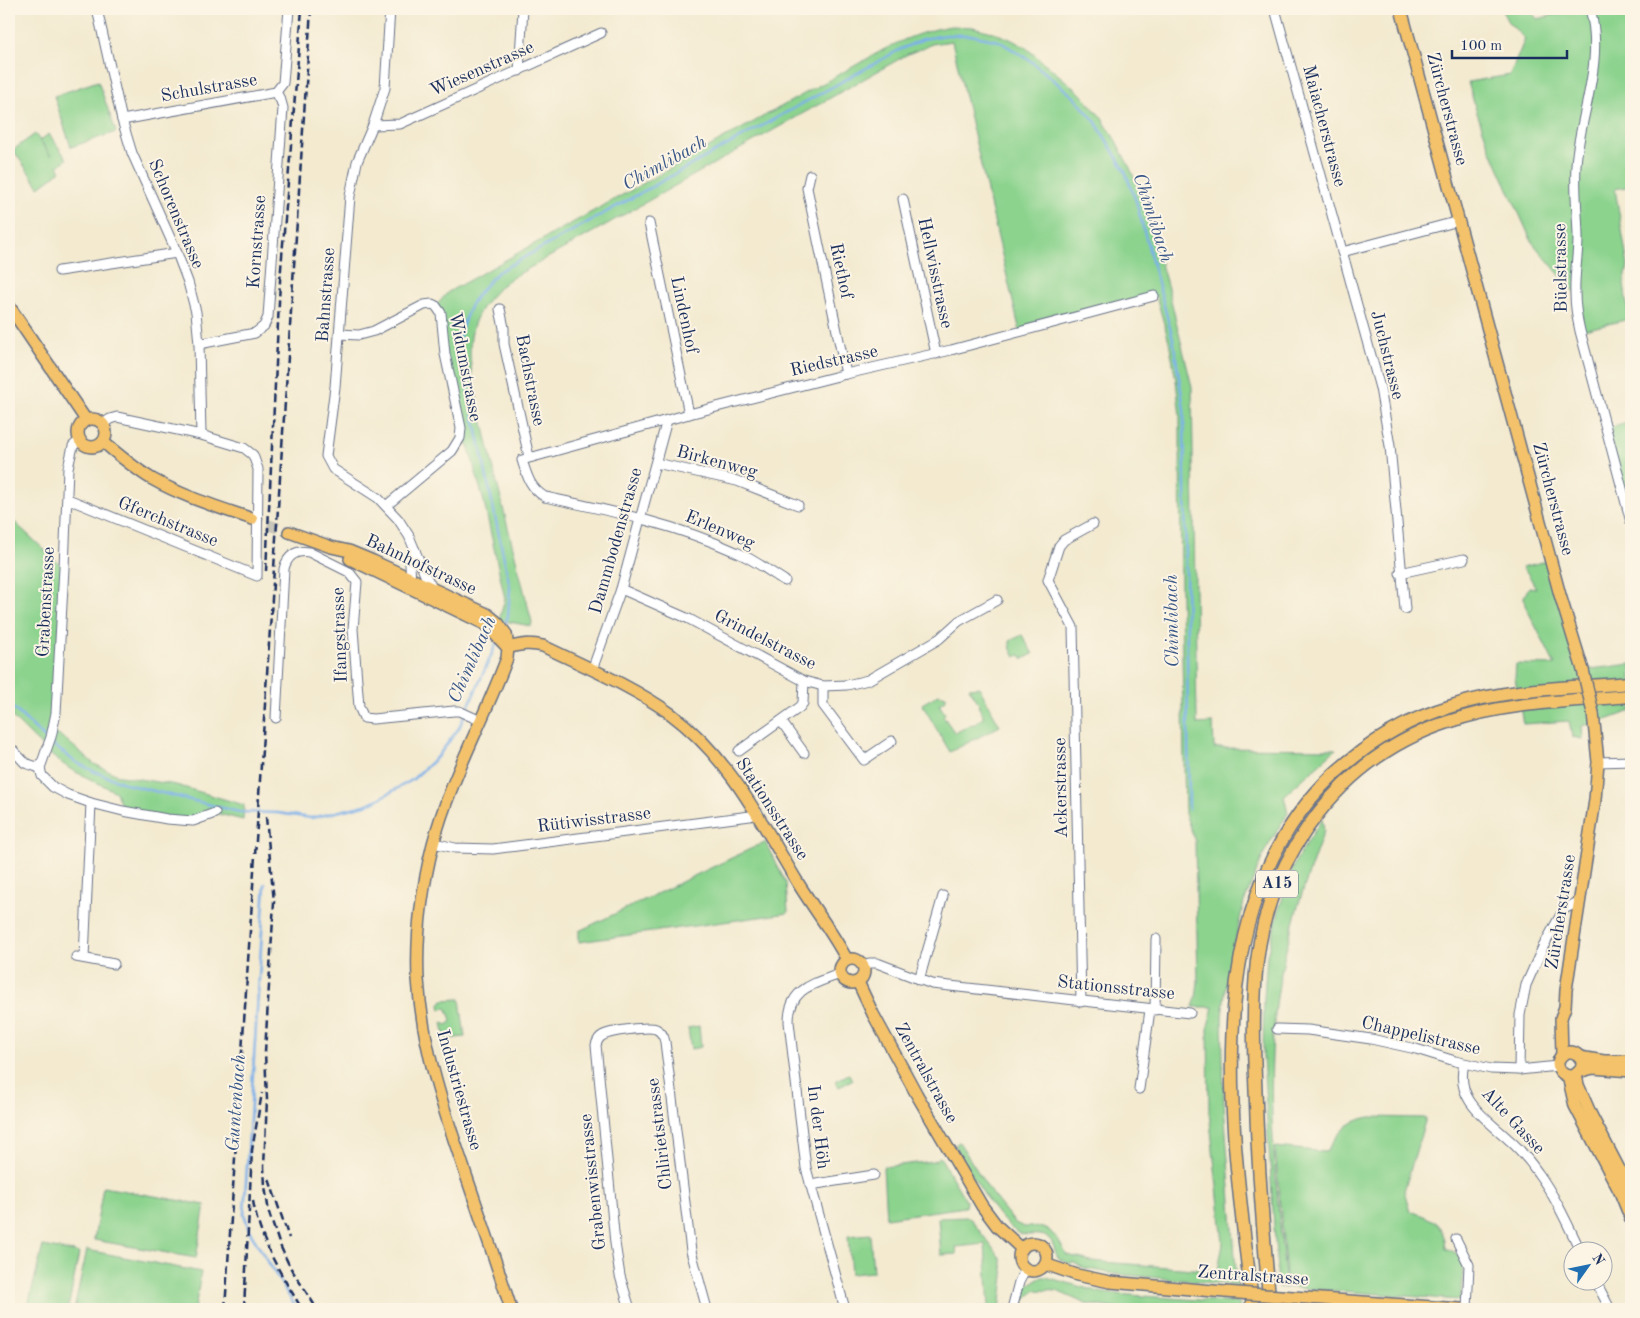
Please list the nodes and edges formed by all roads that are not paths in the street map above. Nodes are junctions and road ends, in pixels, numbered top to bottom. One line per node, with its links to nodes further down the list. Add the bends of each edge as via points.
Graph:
1 (97, 9): 11 (street, Schorenstrasse)
2 (289, 9): 10 (street, Schulstrasse, via 283,83)
3 (390, 9): 12 (street, Bahnstrasse, via 386,88)
4 (523, 9): 9 (street)
5 (1274, 9): 17 (street, Maiacherstrasse)
6 (1402, 9): 15 (main road, Zürcherstrasse)
7 (1590, 9): 41 (street, Büelstrasse, via 1595,59 1577,156 1576,309)
8 (601, 33): 9 (street, Wiesenstrasse)
9 (519, 71): 12 (street, Wiesenstrasse, via 400,124)
10 (276, 92): 11 (street, Schulstrasse); 24 (street, Kornstrasse, via 283,108 268,317 264,326 255,332)
11 (122, 120): 18 (street, Schorenstrasse, via 132,153)
12 (373, 125): 23 (street, Bahnstrasse, via 357,162 350,196)
13 (810, 175): 26 (street, Riethof, via 808,188)
14 (903, 199): 25 (street, Hellwisstrasse)
15 (1458, 221): 17 (street); 71 (main road, Zürcherstrasse, bridge, via 1583,670 1593,713)
16 (649, 223): 27 (street, Lindenhof)
17 (1342, 252): 50 (street, Juchstrasse, via 1385,412)
18 (177, 253): 19 (street); 24 (street, Schorenstrasse, via 196,312)
19 (59, 271)
20 (1154, 296): 25 (street, Riedstrasse)
21 (9, 306): 28 (main road)
22 (500, 309): 34 (street, Bachstrasse)
23 (339, 334): 38 (street, Bahnstrasse, via 326,456 333,469); 38 (street, Widumstrasse, via 374,332 424,305 432,304 441,313 460,438 452,451)
24 (199, 344): 31 (street, Schorenstrasse)
25 (936, 354): 26 (street, Riedstrasse)
26 (846, 374): 27 (street, Riedstrasse)
27 (689, 414): 29 (street, Riedstrasse)
28 (86, 420): 30 (main road, via 97,420); 32 (main road, via 79,427)
29 (667, 420): 34 (street, Riedstrasse); 35 (street, Dammbodenstrasse)
30 (103, 424): 31 (street, via 117,417); 33 (main road, via 106,435)
31 (202, 435): 36 (street, Gferchstrasse, via 244,448 253,455 258,469 257,576)
32 (80, 440): 33 (main road, via 85,446 93,447); 36 (street, Grabenstrasse, via 73,446 70,456)
33 (103, 442): 40 (main road, via 141,472 168,487)
34 (526, 459): 39 (street, Bachstrasse, via 529,480 537,492 546,497)
35 (656, 463): 37 (street, Birkenweg, via 737,481); 39 (street, Dammbodenstrasse)
36 (68, 499): 72 (street, Grabenstrasse, via 56,713)
37 (798, 505)
38 (386, 506): 45 (street, Bahnstrasse, via 402,524)
39 (639, 517): 51 (street, Erlenweg, via 738,552); 54 (street, Dammbodenstrasse)
40 (252, 519)
41 (1631, 522)
42 (1094, 524): 86 (street, Ackerstrasse, via 1064,540 1043,580 1074,627)
43 (289, 532): 44 (main road, Bahnhofstrasse)
44 (330, 547): 49 (main road, Bahnhofstrasse, via 349,551); 52 (main road, Bahnhofstrasse)
45 (415, 550): 47 (street); 48 (street, Bahnstrasse)
46 (1464, 559): 50 (street)
47 (410, 564): 49 (street); 52 (street)
48 (421, 564): 52 (street); 53 (street, Bahnstrasse)
49 (388, 568): 52 (main road, Bahnhofstrasse)
50 (1400, 573): 56 (street, Juchstrasse)
51 (785, 581)
52 (408, 584): 53 (main road, Bahnhofstrasse); 57 (main road, Bahnhofstrasse)
53 (433, 589): 57 (main road, Bahnhofstrasse, via 487,614)
54 (621, 589): 58 (street, Dammbodenstrasse); 59 (street, Grindelstrasse, via 689,619)
55 (998, 600): 61 (street, Grindelstrasse, via 959,621 940,638 868,680)
56 (1405, 609)
57 (502, 636): 58 (main road, Stationsstrasse, via 523,644 543,646); 64 (main road, Industriestrasse, via 506,662)
58 (592, 670): 75 (main road, Stationsstrasse, via 641,694 672,715 723,764)
59 (804, 681): 61 (street, Grindelstrasse); 65 (street, via 803,703)
60 (1631, 683): 113 (highway, A15, via 1492,696 1450,706 1416,719 1385,735 1344,766 1318,790 1286,833 1270,862 1252,912 1234,1011 1234,1115)
61 (822, 686): 66 (street, via 823,705 864,760)
62 (1631, 696): 114 (highway, A15, via 1493,710 1426,730 1390,749 1356,773 1319,810 1295,845 1267,911 1255,982 1256,1115)
63 (276, 718): 64 (street, Ifangstrasse, via 284,569 288,558 304,551 349,572 357,582 353,629 359,707 364,718 459,712)
64 (476, 719): 76 (main road, Industriestrasse)
65 (781, 721): 68 (street); 69 (street)
66 (892, 741)
67 (9, 746): 72 (street, via 25,762)
68 (739, 752)
69 (804, 753)
70 (1631, 761): 71 (street)
71 (1598, 762): 78 (main road, Zürcherstrasse, via 1594,816)
72 (40, 768): 73 (street, via 42,776 53,787)
73 (91, 803): 74 (street, via 132,813 193,821); 81 (street, via 80,957)
74 (215, 813)
75 (758, 813): 76 (street, Rütiwisstrasse, via 493,849); 80 (main road, Stationsstrasse)
76 (434, 844): 108 (main road, Industriestrasse, via 419,923 421,1014 436,1087)
77 (944, 896): 84 (street)
78 (1580, 902): 91 (main road, Zürcherstrasse, via 1565,1007); 94 (street, via 1564,909 1529,977 1520,1015)
79 (1156, 938): 87 (street)
80 (847, 960): 82 (main road, via 858,960); 83 (main road, via 842,964)
81 (114, 964)
82 (863, 966): 84 (street, Stationsstrasse, via 877,963); 85 (main road, via 864,975)
83 (840, 974): 85 (main road, via 849,983); 99 (street, In der Höh, via 797,994 790,1008 789,1022)
84 (918, 980): 86 (street, Stationsstrasse)
85 (858, 982): 104 (main road, Zentralstrasse, via 917,1094 982,1206 997,1226)
86 (1080, 1002): 87 (street, Stationsstrasse)
87 (1152, 1010): 88 (street, Stationsstrasse); 97 (street)
88 (1190, 1013)
89 (1277, 1029): 93 (street, Chappelistrasse, via 1370,1039)
90 (596, 1051): 109 (street, Grabenwisstrasse, via 615,1239 620,1276); 110 (street, Chlirietstrasse, via 600,1037 608,1033 648,1028 659,1030 664,1036 691,1250)
91 (1568, 1058): 92 (main road); 94 (street, Chappelistrasse); 96 (main road, Zürcherstrasse, via 1581,1065); 96 (main road, via 1561,1072)
92 (1631, 1061)
93 (1464, 1064): 94 (street, Chappelistrasse); 103 (street, Alte Gasse, via 1461,1080 1471,1103 1482,1117 1521,1150 1539,1175)
94 (1519, 1070)
95 (1631, 1071): 96 (main road, via 1593,1068)
96 (1574, 1074): 100 (main road); 101 (main road, via 1576,1106)
97 (1139, 1089)
98 (874, 1175): 99 (street)
99 (810, 1185): 111 (street, In der Höh)
100 (1631, 1192)
101 (1631, 1218)
102 (1456, 1239): 116 (street, via 1469,1265)
103 (1575, 1240)
104 (1022, 1249): 105 (main road, via 1030,1243 1041,1245 1047,1254); 106 (main road, via 1020,1262)
105 (1045, 1264): 106 (main road, via 1034,1271); 115 (main road, Zentralstrasse, bridge, via 1110,1282)
106 (1026, 1268): 112 (street)
107 (1600, 1290): 117 (street)
108 (512, 1309)
109 (630, 1309)
110 (708, 1309)
111 (845, 1309)
112 (1012, 1309)
113 (1253, 1309)
114 (1270, 1309)
115 (1461, 1309)
116 (1467, 1309)
117 (1610, 1309)

